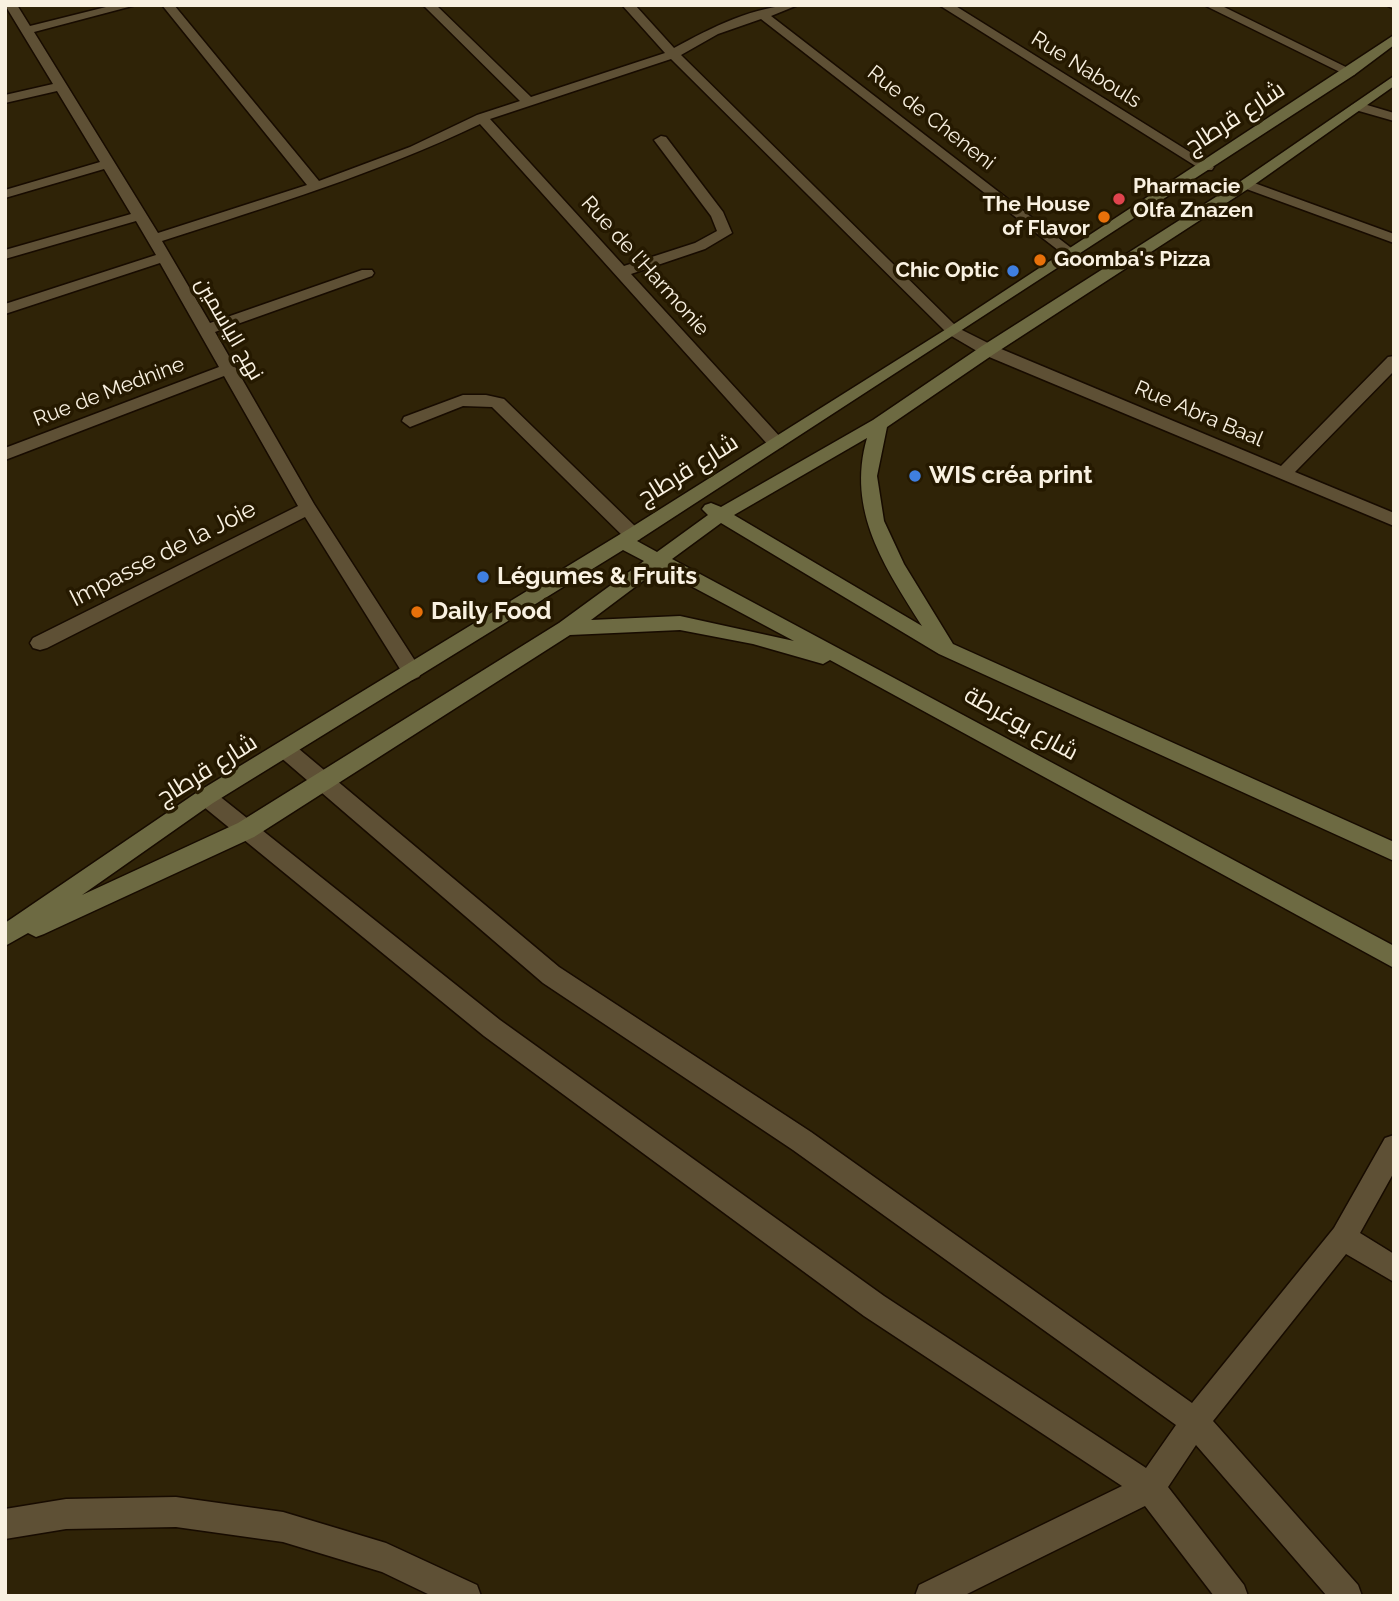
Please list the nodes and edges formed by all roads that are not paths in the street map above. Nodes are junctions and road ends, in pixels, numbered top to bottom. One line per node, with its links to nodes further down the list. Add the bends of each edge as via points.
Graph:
1 (11, 5): 10 (street, نهج الياسمين)
2 (130, 5): 10 (street)
3 (168, 5): 25 (street)
4 (429, 5): 17 (street)
5 (628, 5): 12 (street, Rue Abra Baal)
6 (792, 5): 9 (street)
7 (945, 5): 23 (street, Rue Nabouls)
8 (1210, 5): 13 (street)
9 (764, 16): 12 (street, via 714,31); 30 (street, Rue de Cheneni)
10 (27, 30): 15 (street, نهج الياسمين)
11 (1394, 39): 13 (street, شارع قرطاج)
12 (673, 54): 17 (street); 37 (street, Rue Abra Baal)
13 (1350, 72): 23 (street, شارع قرطاج)
14 (1394, 80): 18 (street)
15 (61, 86): 16 (street); 22 (street, نهج الياسمين)
16 (5, 99)
17 (527, 101): 20 (street)
18 (1357, 106): 19 (street); 24 (street)
19 (1394, 117)
20 (482, 118): 25 (street, via 415,150); 33 (street, Rue de l'Harmonie)
21 (661, 140): 33 (street, via 718,215 725,233)
22 (107, 164): 26 (street); 27 (street, نهج الياسمين)
23 (1207, 167): 30 (street, شارع قرطاج)
24 (1246, 184): 29 (street); 38 (street)
25 (316, 187): 28 (street)
26 (5, 194)
27 (139, 216): 28 (street, نهج الياسمين); 31 (street)
28 (154, 239): 32 (street, نهج الياسمين)
29 (1394, 239)
30 (1072, 254): 37 (street, شارع قرطاج)
31 (5, 255)
32 (164, 257): 35 (street); 36 (street, نهج الياسمين)
33 (622, 272): 43 (street, Rue de l'Harmonie)
34 (367, 273): 36 (street)
35 (5, 309)
36 (206, 330): 40 (street, نهج الياسمين)
37 (953, 331): 38 (street, Rue Abra Baal); 43 (street, شارع قرطاج)
38 (988, 350): 42 (street); 45 (street, Rue Abra Baal)
39 (1394, 361): 45 (street)
40 (228, 369): 44 (street, Rue de Mednine); 47 (street, نهج الياسمين)
41 (410, 421): 50 (street, via 461,400 482,398 498,403)
42 (879, 424): 48 (street); 54 (street, via 868,475 870,499 896,567)
43 (776, 443): 46 (street, شارع قرطاج)
44 (5, 454)
45 (1283, 474): 49 (street, Rue Abra Baal)
46 (690, 498): 48 (street, شارع يوغرطة); 50 (street, شارع قرطاج)
47 (308, 508): 53 (street, Impasse de la Joie); 56 (street, نهج الياسمين)
48 (720, 514): 51 (street); 54 (street, شارع يوغرطة)
49 (1394, 520)
50 (627, 538): 51 (street, شارع يوغرطة); 56 (street, شارع قرطاج)
51 (656, 559): 52 (street); 55 (street, شارع يوغرطة)
52 (566, 628): 55 (street, via 680,623 753,637); 58 (street)
53 (40, 643)
54 (946, 649): 61 (street, شارع يوغرطة)
55 (862, 667): 64 (street, شارع يوغرطة)
56 (412, 672): 57 (street, شارع قرطاج)
57 (286, 750): 58 (street); 59 (street, شارع قرطاج)
58 (322, 781): 60 (street); 68 (street, via 551,975 802,1141)
59 (206, 797): 60 (street); 62 (street, شارع قرطاج)
60 (246, 830): 63 (street); 69 (street, via 492,1028 874,1306)
61 (1394, 852)
62 (5, 936)
63 (5, 942)
64 (1394, 958)
65 (1394, 1147): 66 (street)
66 (1343, 1237): 67 (street); 68 (street)
67 (1394, 1269)
68 (1195, 1422): 69 (street); 74 (street)
69 (1150, 1488): 72 (street); 73 (street)
70 (5, 1524): 71 (street, via 66,1514 176,1512 283,1527 386,1558)
71 (466, 1596)
72 (930, 1596)
73 (1233, 1596)
74 (1347, 1596)

